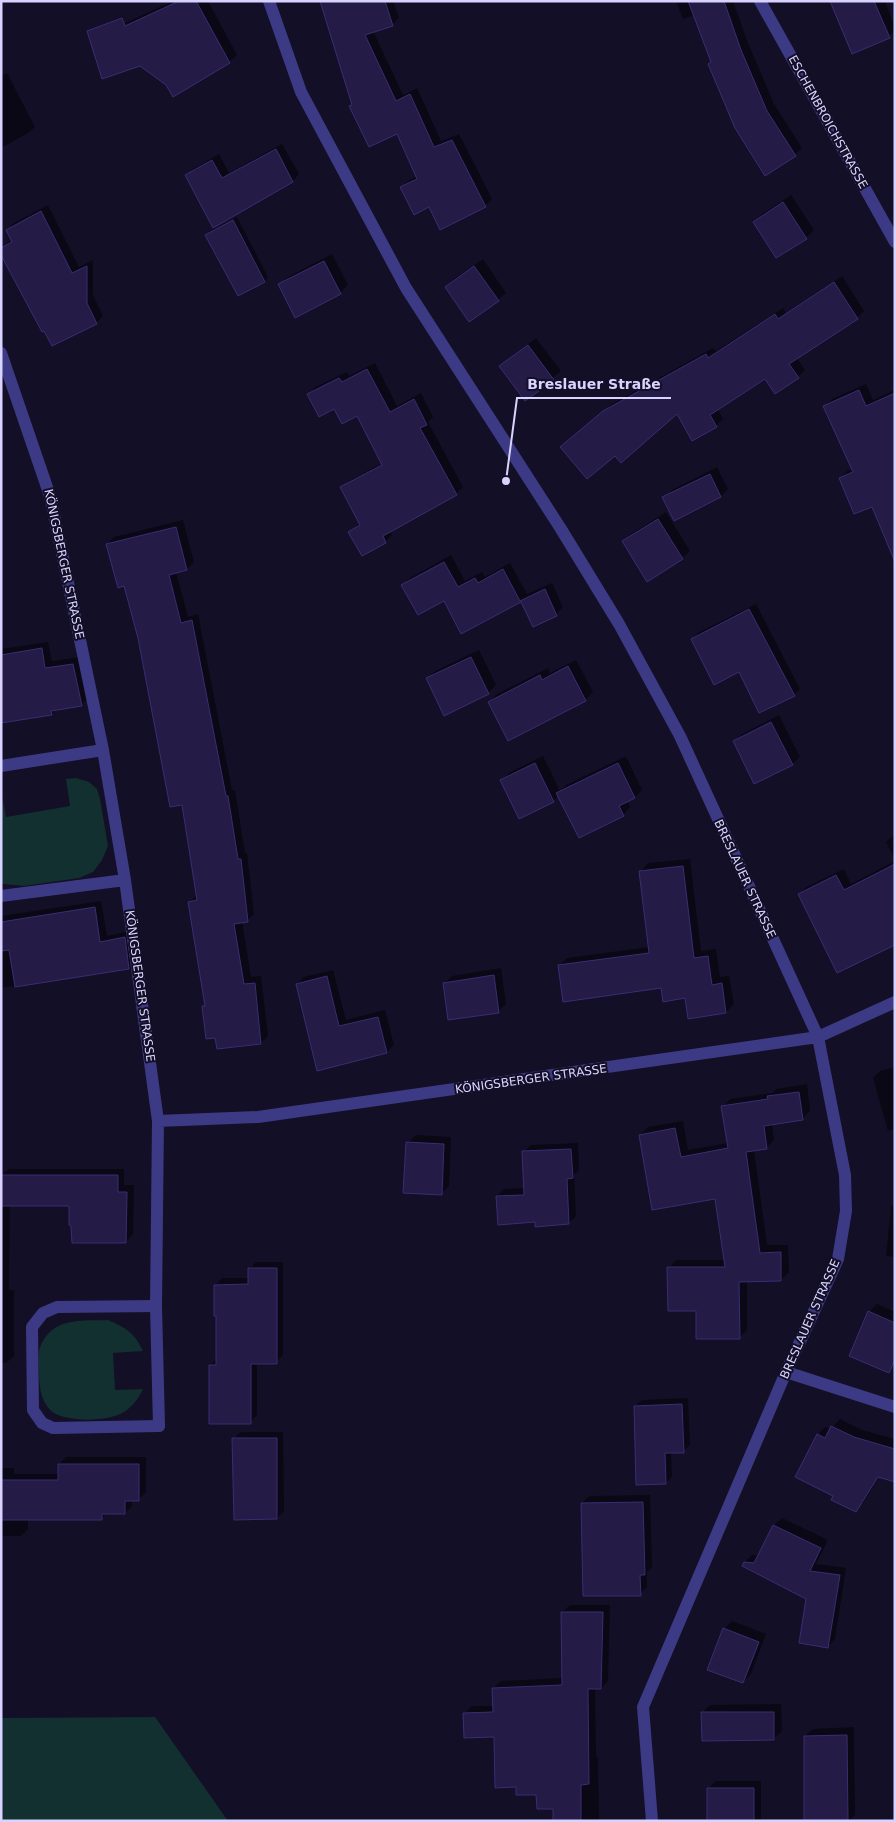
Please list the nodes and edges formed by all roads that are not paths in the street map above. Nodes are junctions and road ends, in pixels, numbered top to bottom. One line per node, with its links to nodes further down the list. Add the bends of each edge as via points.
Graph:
1 (269, 1): 10 (street, BRESLAUER STRASSE, via 301,92 406,288 561,529 619,624 680,736)
2 (760, 1): 3 (street, ESCHENBROICHSTRASSE)
3 (895, 242)
4 (1, 353): 5 (street, KÖNIGSBERGER STRASSE, via 50,496)
5 (104, 750): 6 (street); 7 (street, KÖNIGSBERGER STRASSE)
6 (1, 766)
7 (125, 880): 8 (street); 11 (street, KÖNIGSBERGER STRASSE)
8 (1, 896)
9 (895, 1002): 10 (street, KÖNIGSBERGER STRASSE)
10 (818, 1038): 11 (street, KÖNIGSBERGER STRASSE, via 258,1117); 13 (street, BRESLAUER STRASSE, via 845,1175 846,1211 838,1259)
11 (158, 1121): 12 (street, KÖNIGSBERGER STRASSE)
12 (156, 1306): 12 (street, KÖNIGSBERGER STRASSE, via 159,1426 53,1428 42,1423 33,1410 32,1327 43,1313 56,1307)
13 (786, 1372): 14 (street); 15 (street, BRESLAUER STRASSE, via 643,1707)
14 (895, 1407)
15 (652, 1821)

